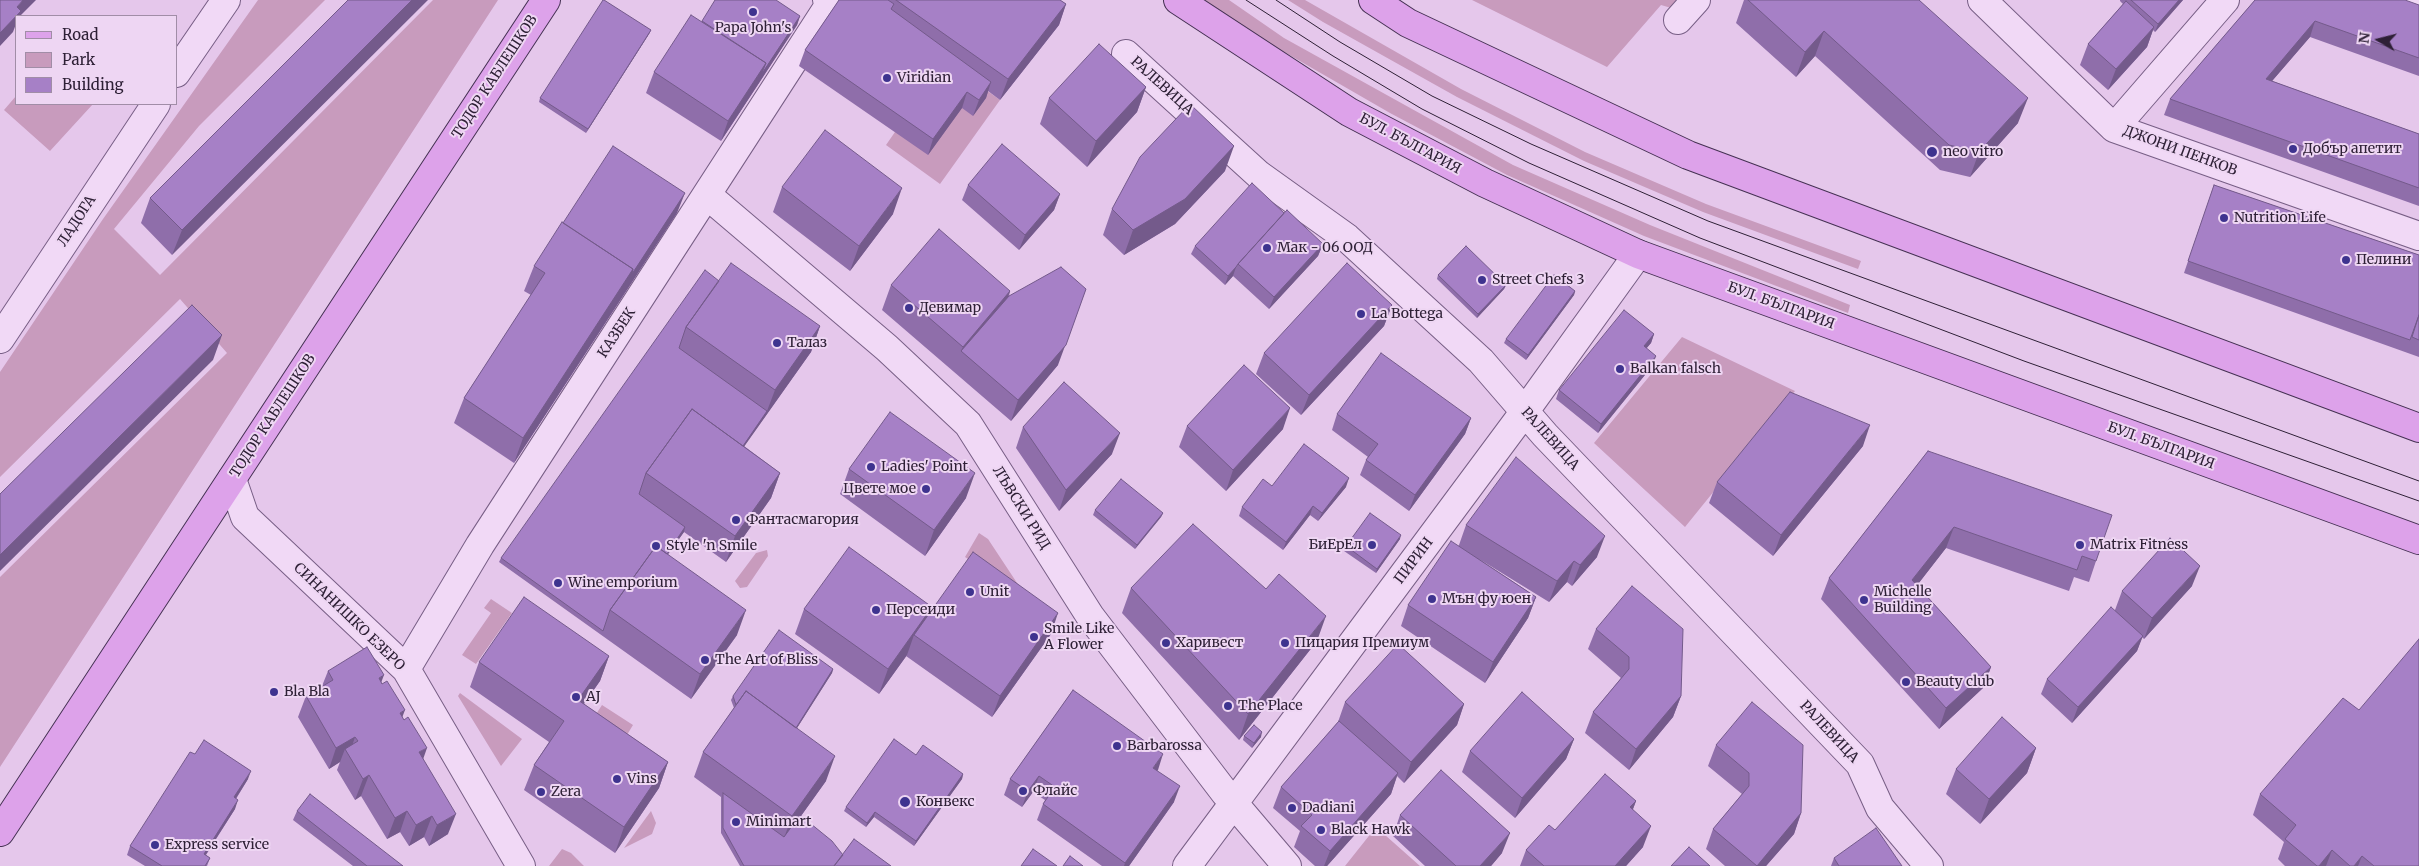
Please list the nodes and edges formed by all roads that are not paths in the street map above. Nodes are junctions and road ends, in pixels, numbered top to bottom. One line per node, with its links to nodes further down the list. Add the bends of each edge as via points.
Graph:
1 (226, 0): 13 (street)
2 (546, 0): 22 (main road, ТОДОР КАБЛЕШКОВ)
3 (827, 0): 16 (street, КАЗБЕК, via 830,4)
4 (1178, 0): 18 (main road, БУЛ. БЪЛГАРИЯ, via 1349,112 1485,183)
5 (1373, 0): 21 (main road, via 1408,23 1688,156)
6 (1696, 0): 11 (street)
7 (1982, 0): 15 (street, ДЖОНИ ПЕНКОВ)
8 (2225, 0): 15 (street)
9 (2409, 0): 10 (street)
10 (2419, 4)
11 (1678, 20)
12 (1126, 54): 20 (street, РАЛЕВИЦА, via 1259,175 1352,242 1480,361)
13 (178, 70)
14 (155, 105): 19 (street, ЛАДОГА)
15 (2114, 128): 17 (street, ДЖОНИ ПЕНКОВ)
16 (707, 195): 24 (street, КАЗБЕК, via 480,545); 25 (street, ЛЪВСКИ РИД, via 887,348 968,424 1090,616)
17 (2419, 236)
18 (1638, 254): 20 (street, ПИРИН); 23 (main road, БУЛ. БЪЛГАРИЯ)
19 (0, 339)
20 (1525, 411): 25 (street, ПИРИН); 30 (street, РАЛЕВИЦА, via 1860,764 1880,808)
21 (2419, 428)
22 (232, 479): 24 (street, СИНАНИШКО ЕЗЕРО, via 245,517); 26 (main road, ТОДОР КАБЛЕШКОВ)
23 (2419, 540)
24 (406, 669): 27 (street, СИНАНИШКО ЕЗЕРО)
25 (1233, 802): 28 (street, ПИРИН); 29 (street, ЛЪВСКИ РИД)
26 (0, 832)
27 (521, 866)
28 (1187, 866)
29 (1287, 866)
30 (1929, 866)

